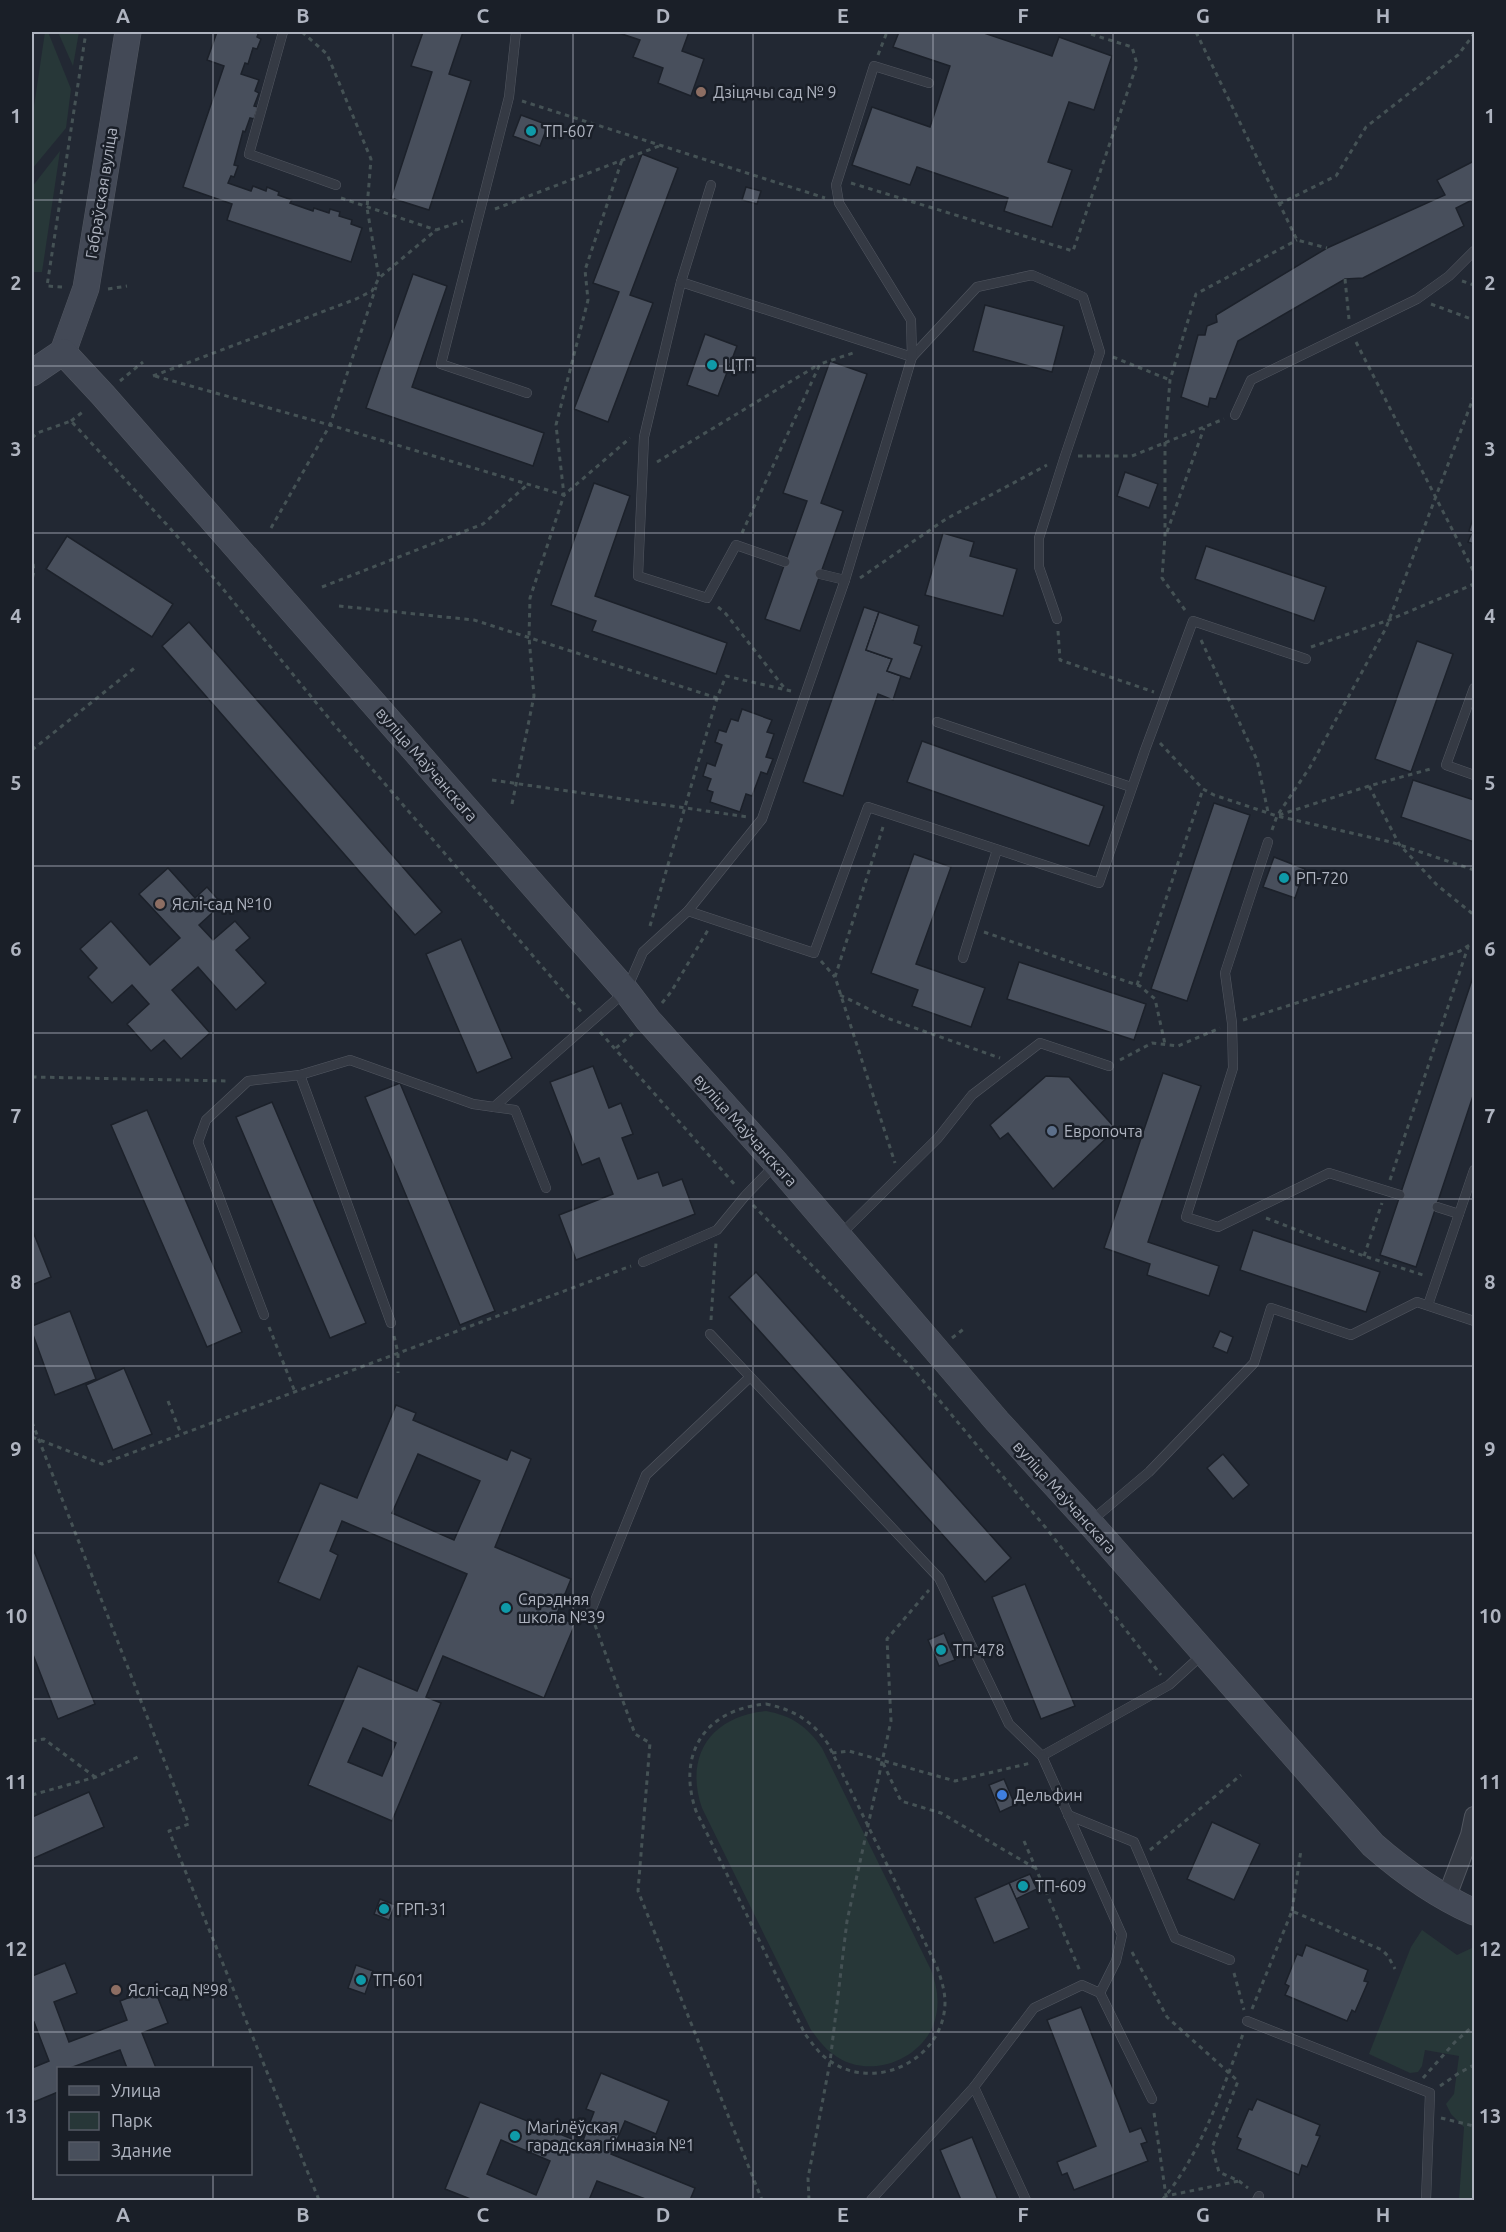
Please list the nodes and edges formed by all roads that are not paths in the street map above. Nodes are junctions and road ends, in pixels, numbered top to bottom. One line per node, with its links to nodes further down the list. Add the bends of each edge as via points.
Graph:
1 (128, 32): 9 (main road, Габраўская вуліца, via 86,288)
2 (283, 32): 5 (lane, via 249,154)
3 (516, 32): 12 (lane, via 509,97 441,364)
4 (929, 83): 10 (lane, via 874,66 836,185 839,202 911,320)
5 (336, 185)
6 (711, 185): 8 (lane)
7 (1474, 250): 13 (lane, via 1449,276 1417,298 1251,380)
8 (681, 282): 10 (lane); 14 (lane, via 644,437 638,576 707,598 736,545)
9 (63, 352): 11 (main road); 27 (main road, вуліца Маўчанскага)
10 (912, 357): 16 (lane); 17 (lane, via 978,287 1032,275 1083,297 1100,352 1039,538 1039,567)
11 (32, 374)
12 (527, 393)
13 (1235, 414)
14 (785, 562)
15 (820, 574): 16 (lane)
16 (845, 580): 25 (lane, via 762,819)
17 (1057, 619)
18 (1306, 659): 22 (lane, via 1193,621)
19 (1474, 688): 21 (lane, via 1446,765)
20 (937, 722): 22 (lane)
21 (1474, 775)
22 (1131, 787): 24 (lane, via 1099,883)
23 (1268, 842): 34 (lane, via 1225,973 1233,1068 1186,1217 1218,1227 1329,1173)
24 (997, 850): 25 (lane, via 868,807 814,953); 26 (lane)
25 (688, 911): 27 (lane, via 643,952)
26 (963, 958)
27 (626, 991): 30 (lane); 31 (main road, вуліца Маўчанскага)
28 (1108, 1066): 37 (lane, via 1040,1043 972,1095 938,1138)
29 (300, 1075): 30 (lane, via 350,1060 473,1104); 40 (lane, via 248,1081 206,1120 198,1142); 42 (lane)
30 (494, 1107): 33 (lane, via 515,1110)
31 (776, 1163): 37 (main road, вуліца Маўчанскага); 38 (lane, via 717,1230)
32 (1474, 1170): 36 (lane)
33 (546, 1188)
34 (1400, 1194)
35 (1437, 1207): 36 (lane)
36 (1459, 1214): 39 (lane)
37 (838, 1237): 45 (main road, вуліца Маўчанскага)
38 (643, 1262)
39 (1428, 1305): 41 (lane); 45 (lane, via 1417,1302 1352,1335 1271,1308 1254,1363 1149,1472)
40 (264, 1315)
41 (1474, 1321)
42 (391, 1323)
43 (710, 1334): 44 (lane)
44 (749, 1378): 46 (lane, via 646,1475); 48 (lane, via 939,1578 1009,1724)
45 (1089, 1522): 47 (main road, вуліца Маўчанскага)
46 (590, 1613)
47 (1203, 1654): 48 (lane, via 1169,1685); 51 (main road, вуліца Маўчанскага, via 1373,1845 1408,1875)
48 (1043, 1758): 49 (lane)
49 (1068, 1815): 53 (lane, via 1134,1842 1175,1938); 54 (lane, via 1122,1935 1116,1961)
50 (1474, 1816): 51 (street)
51 (1446, 1899): 52 (main road, вуліца Маўчанскага)
52 (1474, 1912)
53 (1230, 1960)
54 (1100, 1993): 56 (lane, via 1082,1985 1034,2008); 57 (lane)
55 (1247, 2021): 60 (lane, via 1430,2093)
56 (974, 2087): 58 (lane); 59 (lane)
57 (1152, 2099)
58 (871, 2200)
59 (1026, 2200)
60 (1426, 2200)

